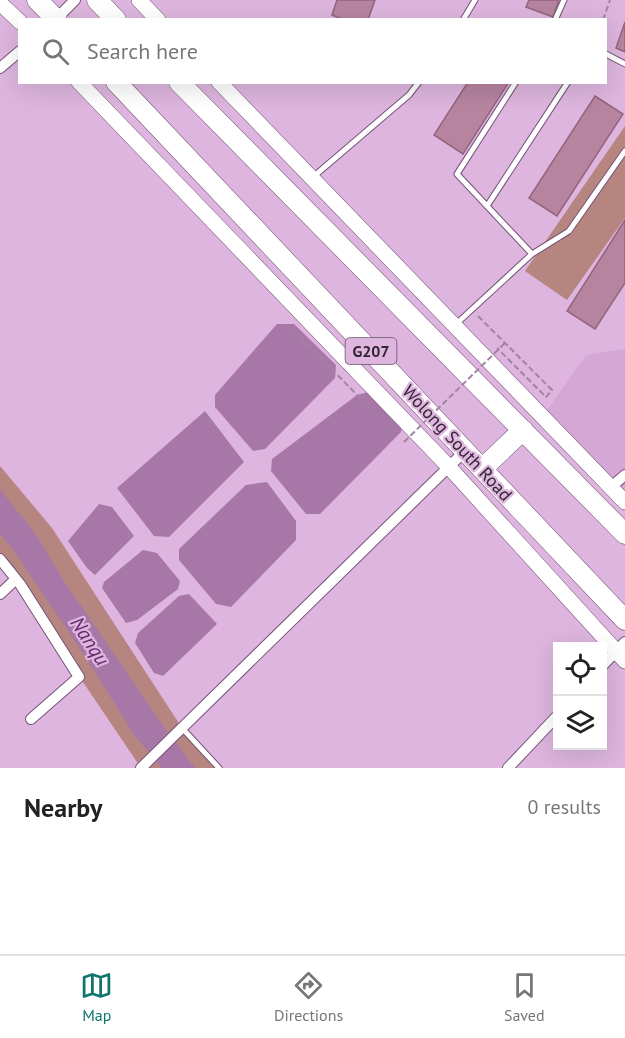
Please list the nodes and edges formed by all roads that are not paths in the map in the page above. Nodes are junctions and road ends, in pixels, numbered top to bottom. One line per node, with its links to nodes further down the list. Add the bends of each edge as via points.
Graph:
1 (37, 0): 8 (highway)
2 (75, 0): 9 (street)
3 (97, 0): 10 (highway)
4 (139, 0): 11 (street)
5 (475, 0): 12 (lane)
6 (564, 0): 13 (lane)
7 (0, 3): 14 (street)
8 (55, 18)
9 (57, 18)
10 (114, 18)
11 (156, 18)
12 (464, 18)
13 (556, 18)
14 (18, 20)
15 (18, 53): 18 (street)
16 (607, 55): 17 (lane)
17 (625, 64)
18 (0, 68)
19 (81, 84): 33 (street)
20 (118, 84): 32 (highway, Wolong South Road / G207)
21 (181, 84): 31 (highway, G207)
22 (221, 84): 27 (street)
23 (417, 84): 27 (lane)
24 (515, 84): 28 (lane, via 457,174)
25 (567, 84): 28 (lane)
26 (625, 152): 29 (lane, via 569,231)
27 (312, 178): 30 (street)
28 (487, 207): 29 (lane)
29 (532, 254): 30 (lane)
30 (455, 326): 36 (street)
31 (523, 430): 34 (highway); 38 (highway, G207)
32 (465, 451): 33 (street); 34 (highway, Wolong South Road / G207)
33 (449, 467): 43 (street); 47 (street)
34 (482, 469): 42 (highway, Wolong South Road / G207)
35 (625, 475): 36 (street)
36 (611, 487): 37 (street)
37 (625, 502)
38 (625, 534)
39 (0, 559): 40 (street)
40 (16, 579): 41 (street); 45 (street, via 79,677)
41 (0, 594)
42 (625, 620)
43 (622, 651): 44 (street)
44 (607, 663)
45 (32, 719)
46 (553, 720): 50 (street)
47 (182, 728): 48 (street); 49 (lane)
48 (141, 768)
49 (219, 768)
50 (508, 768)

